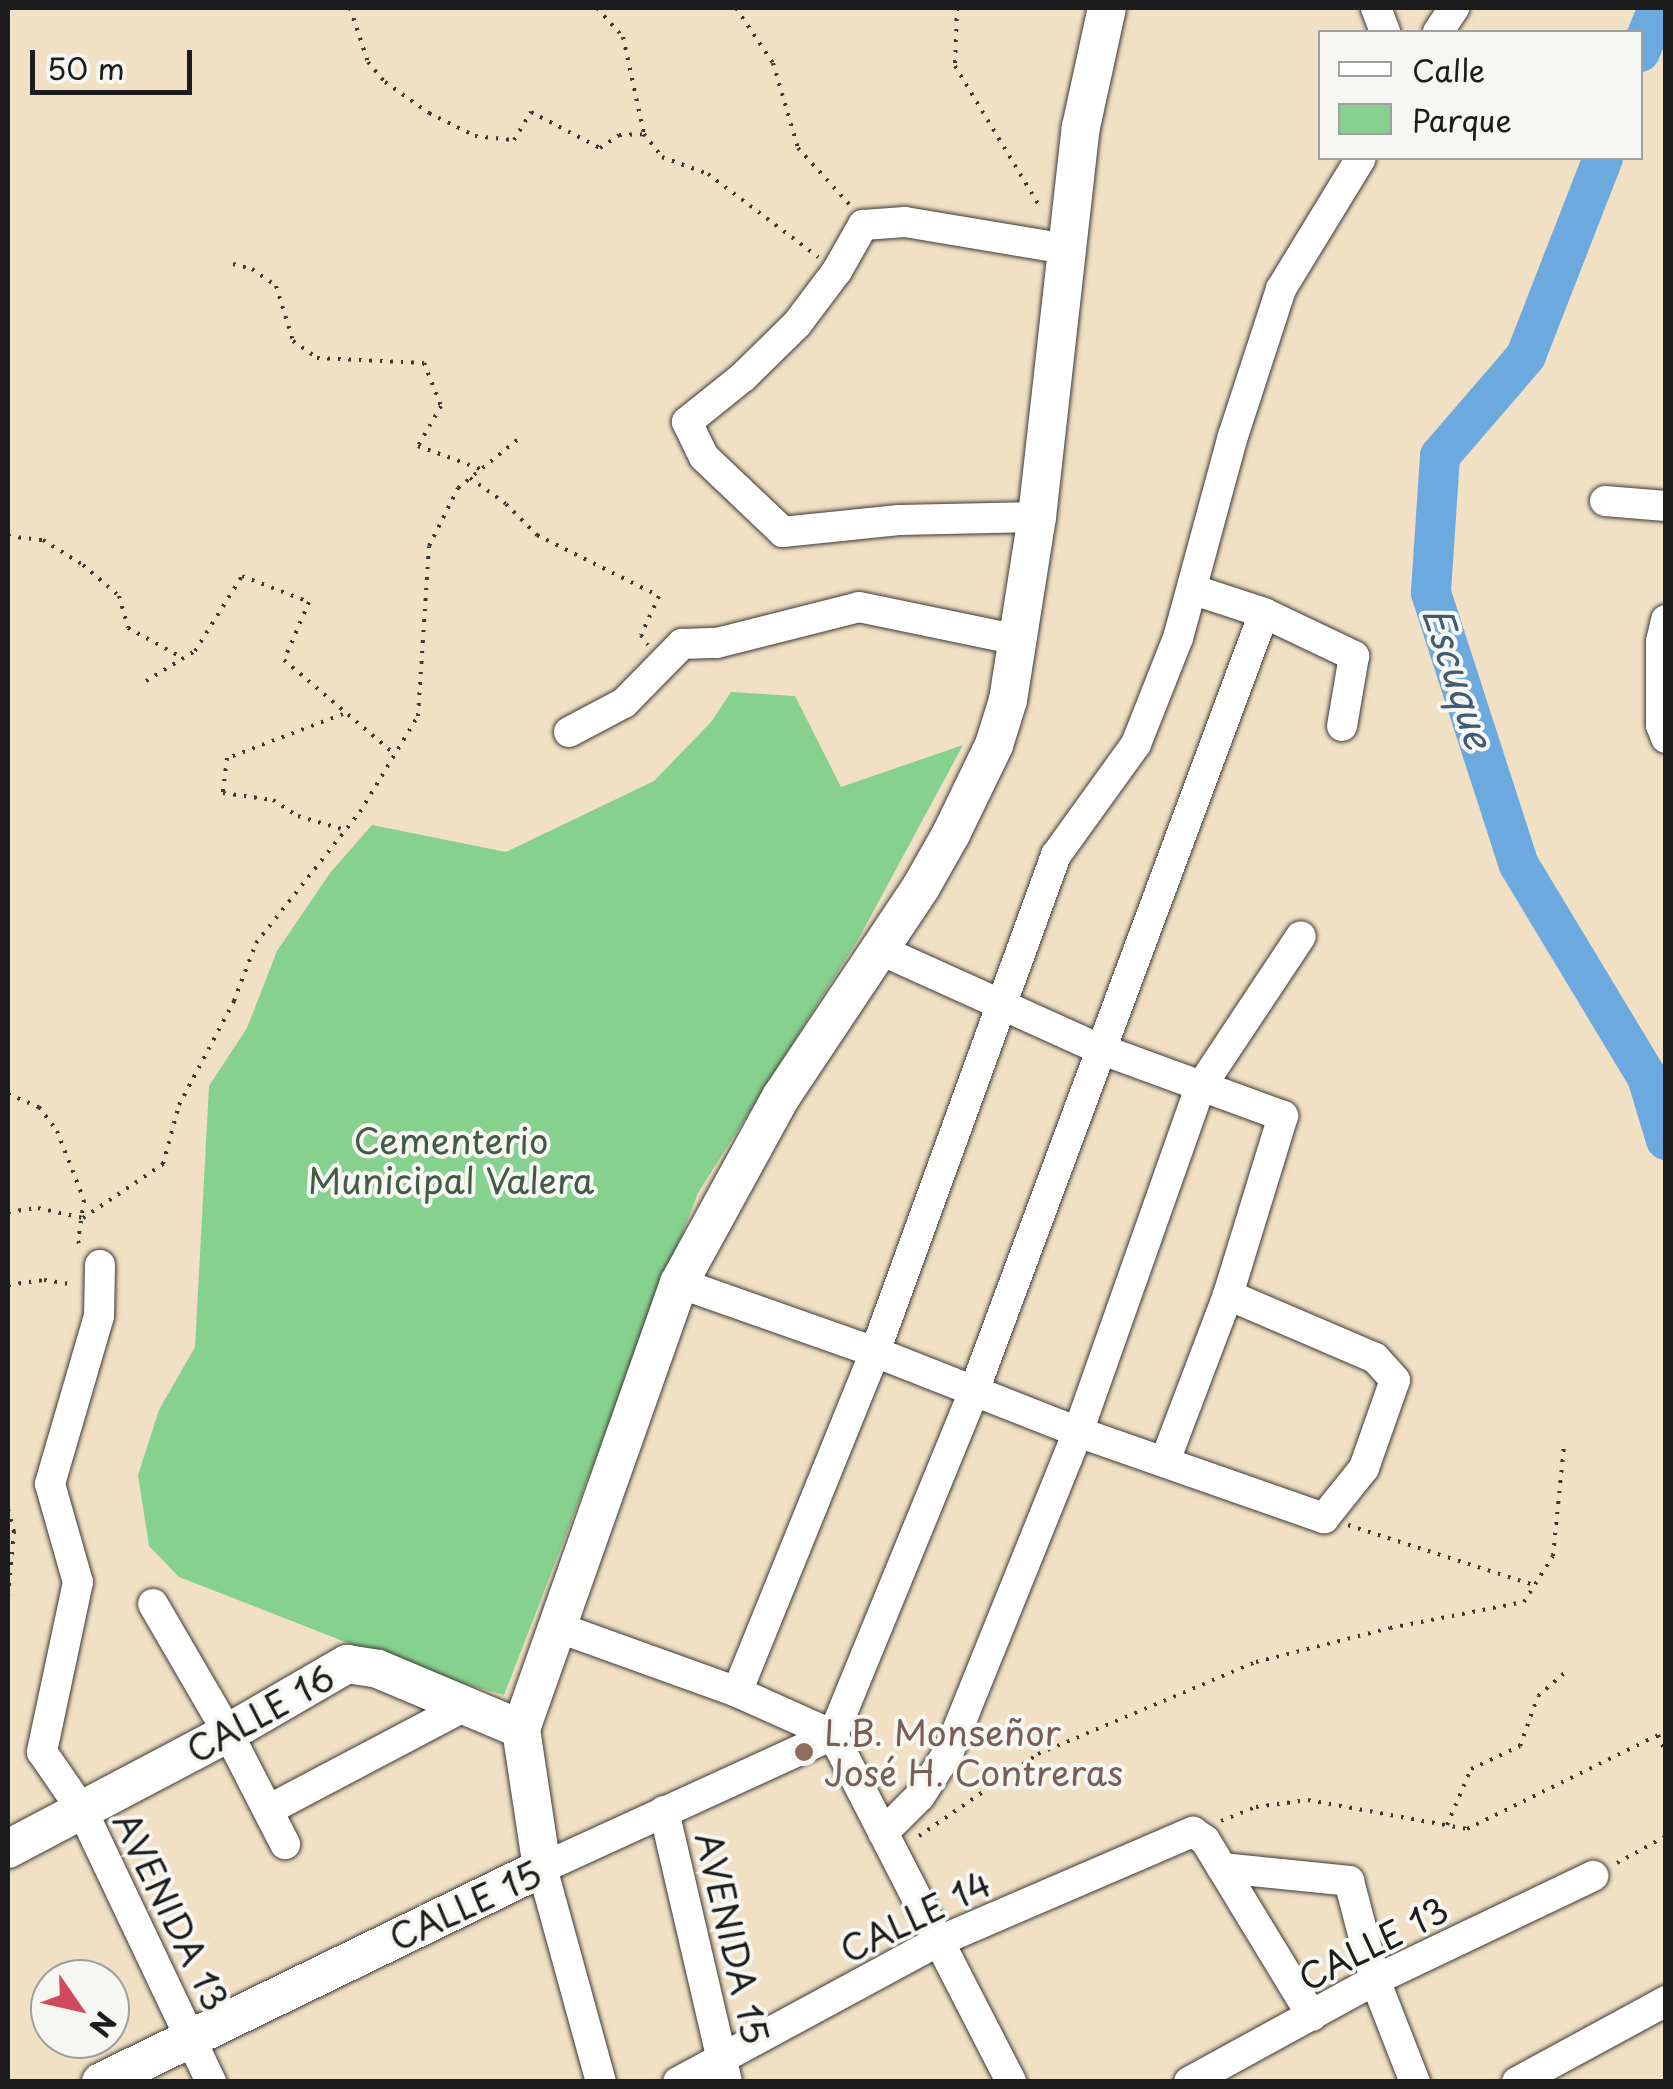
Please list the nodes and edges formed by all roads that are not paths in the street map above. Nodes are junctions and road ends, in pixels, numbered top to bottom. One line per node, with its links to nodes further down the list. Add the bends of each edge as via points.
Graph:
1 (1106, 8): 5 (main road, via 1081,127)
2 (1454, 8): 3 (street)
3 (1439, 30)
4 (1360, 160): 9 (street, via 1281,289 1233,436)
5 (1066, 250): 8 (main road); 8 (street, via 905,222 863,224 797,324 687,422 704,457 783,532 898,520)
6 (1605, 501): 7 (street)
7 (1666, 506)
8 (1037, 517): 12 (main road)
9 (1194, 590): 10 (street); 19 (street, via 1136,744 1056,855)
10 (1264, 613): 14 (street, via 1354,656); 20 (street)
11 (1666, 620): 13 (street)
12 (1019, 640): 15 (street, via 860,607 716,644 682,644 624,703); 18 (main road, via 1008,700 971,798 921,887)
13 (1663, 689): 16 (street, via 1660,724)
14 (1342, 726)
15 (569, 732)
16 (1666, 738)
17 (1301, 936): 21 (street)
18 (876, 948): 19 (street); 23 (main road, via 781,1097)
19 (1004, 1009): 20 (street); 25 (street)
20 (1100, 1049): 21 (street); 26 (street)
21 (1200, 1088): 24 (street, via 1283,1116); 27 (street)
22 (100, 1277): 36 (street, AVENIDA 13, via 99,1316 50,1484 78,1582 42,1752)
23 (679, 1283): 25 (street); 30 (main road)
24 (1228, 1295): 28 (street); 28 (street, via 1375,1358 1396,1380 1364,1468 1324,1518)
25 (875, 1352): 26 (street); 31 (street)
26 (974, 1391): 27 (street); 35 (street)
27 (1078, 1432): 28 (street); 40 (street, via 948,1750)
28 (1165, 1461)
29 (153, 1604): 34 (street)
30 (554, 1626): 31 (street); 33 (main road)
31 (737, 1692): 35 (street)
32 (465, 1706): 33 (main road, CALLE 16); 34 (main road, CALLE 16, via 366,1665 347,1664); 37 (street)
33 (520, 1729): 42 (main road)
34 (228, 1733): 36 (main road, CALLE 16); 37 (street)
35 (832, 1735): 38 (street, CALLE 15); 40 (street)
36 (82, 1810): 41 (main road, CALLE 16); 49 (street, AVENIDA 13)
37 (268, 1810): 39 (street)
38 (664, 1811): 42 (street, CALLE 15); 50 (street, AVENIDA 15)
39 (285, 1844)
40 (888, 1844): 45 (street)
41 (8, 1849)
42 (542, 1868): 49 (main road, CALLE 15); 53 (street)
43 (1222, 1868): 45 (street, CALLE 14, via 1193,1832); 46 (street, via 1349,1881); 48 (street)
44 (1594, 1876): 46 (street, CALLE 13)
45 (937, 1942): 50 (street, CALLE 14); 55 (street)
46 (1376, 1980): 48 (street, CALLE 13); 57 (street)
47 (1666, 2001): 58 (street)
48 (1312, 2016): 56 (street, CALLE 13)
49 (190, 2034): 51 (main road, CALLE 15); 52 (street, AVENIDA 13)
50 (725, 2070): 54 (street, CALLE 14)
51 (101, 2082)
52 (211, 2082)
53 (601, 2082)
54 (678, 2082)
55 (1011, 2082)
56 (1189, 2082)
57 (1416, 2082)
58 (1516, 2082)

